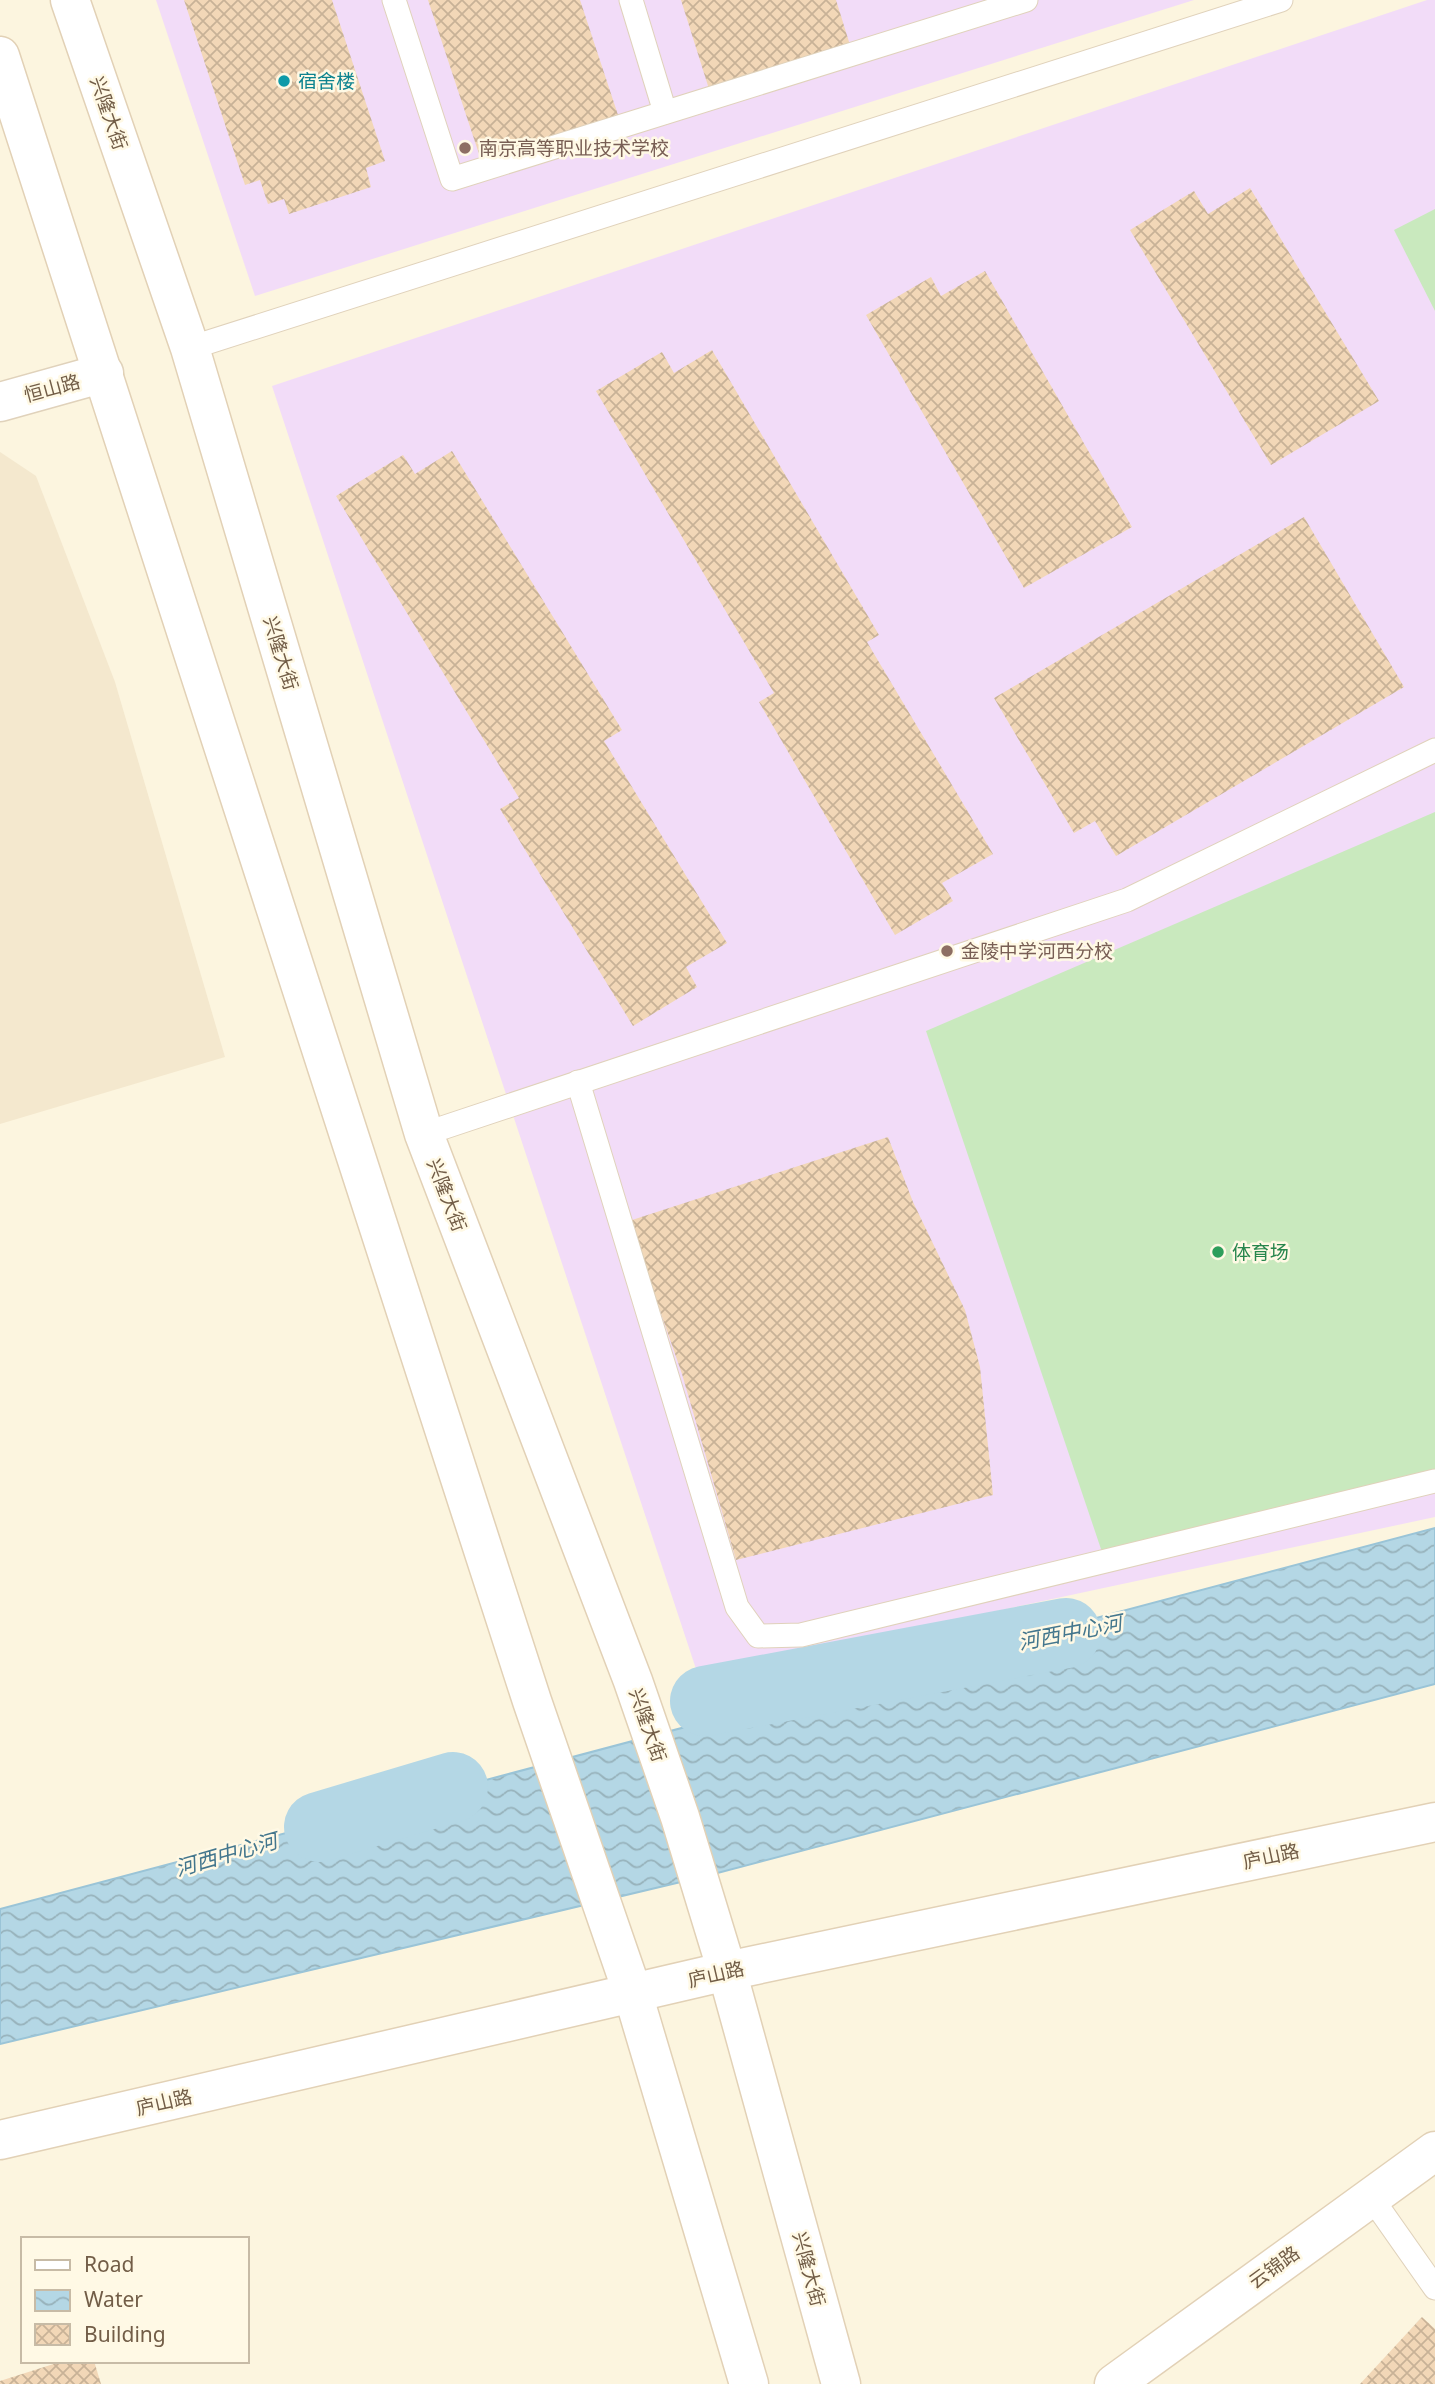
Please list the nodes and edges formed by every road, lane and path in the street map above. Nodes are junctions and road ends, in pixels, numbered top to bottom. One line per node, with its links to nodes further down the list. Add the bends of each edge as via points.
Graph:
1 (70, 0): 9 (main road, 兴隆大街)
2 (394, 0): 8 (lane, via 452,179)
3 (631, 0): 8 (lane)
4 (1026, 0): 6 (lane)
5 (1281, 0): 9 (lane)
6 (970, 8): 8 (lane)
7 (0, 56): 10 (main road)
8 (665, 112)
9 (190, 348): 14 (main road, 兴隆大街)
10 (104, 373): 11 (main road, 恒山路); 18 (main road, via 527,1688)
11 (0, 402)
12 (1435, 750): 13 (lane, via 1127,900)
13 (578, 1082): 14 (lane); 15 (lane, via 737,1607 758,1636 801,1635)
14 (424, 1134): 17 (main road, 兴隆大街, via 633,1681)
15 (1435, 1481)
16 (1435, 1822): 17 (main road, 庐山路)
17 (727, 1971): 18 (main road, 庐山路); 24 (main road, 兴隆大街)
18 (633, 1994): 19 (main road, 庐山路); 23 (main road)
19 (0, 2140)
20 (1435, 2151): 21 (main road, 云锦路)
21 (1371, 2197): 22 (lane); 25 (main road, 云锦路)
22 (1435, 2288)
23 (749, 2384)
24 (841, 2384)
25 (1114, 2384)

